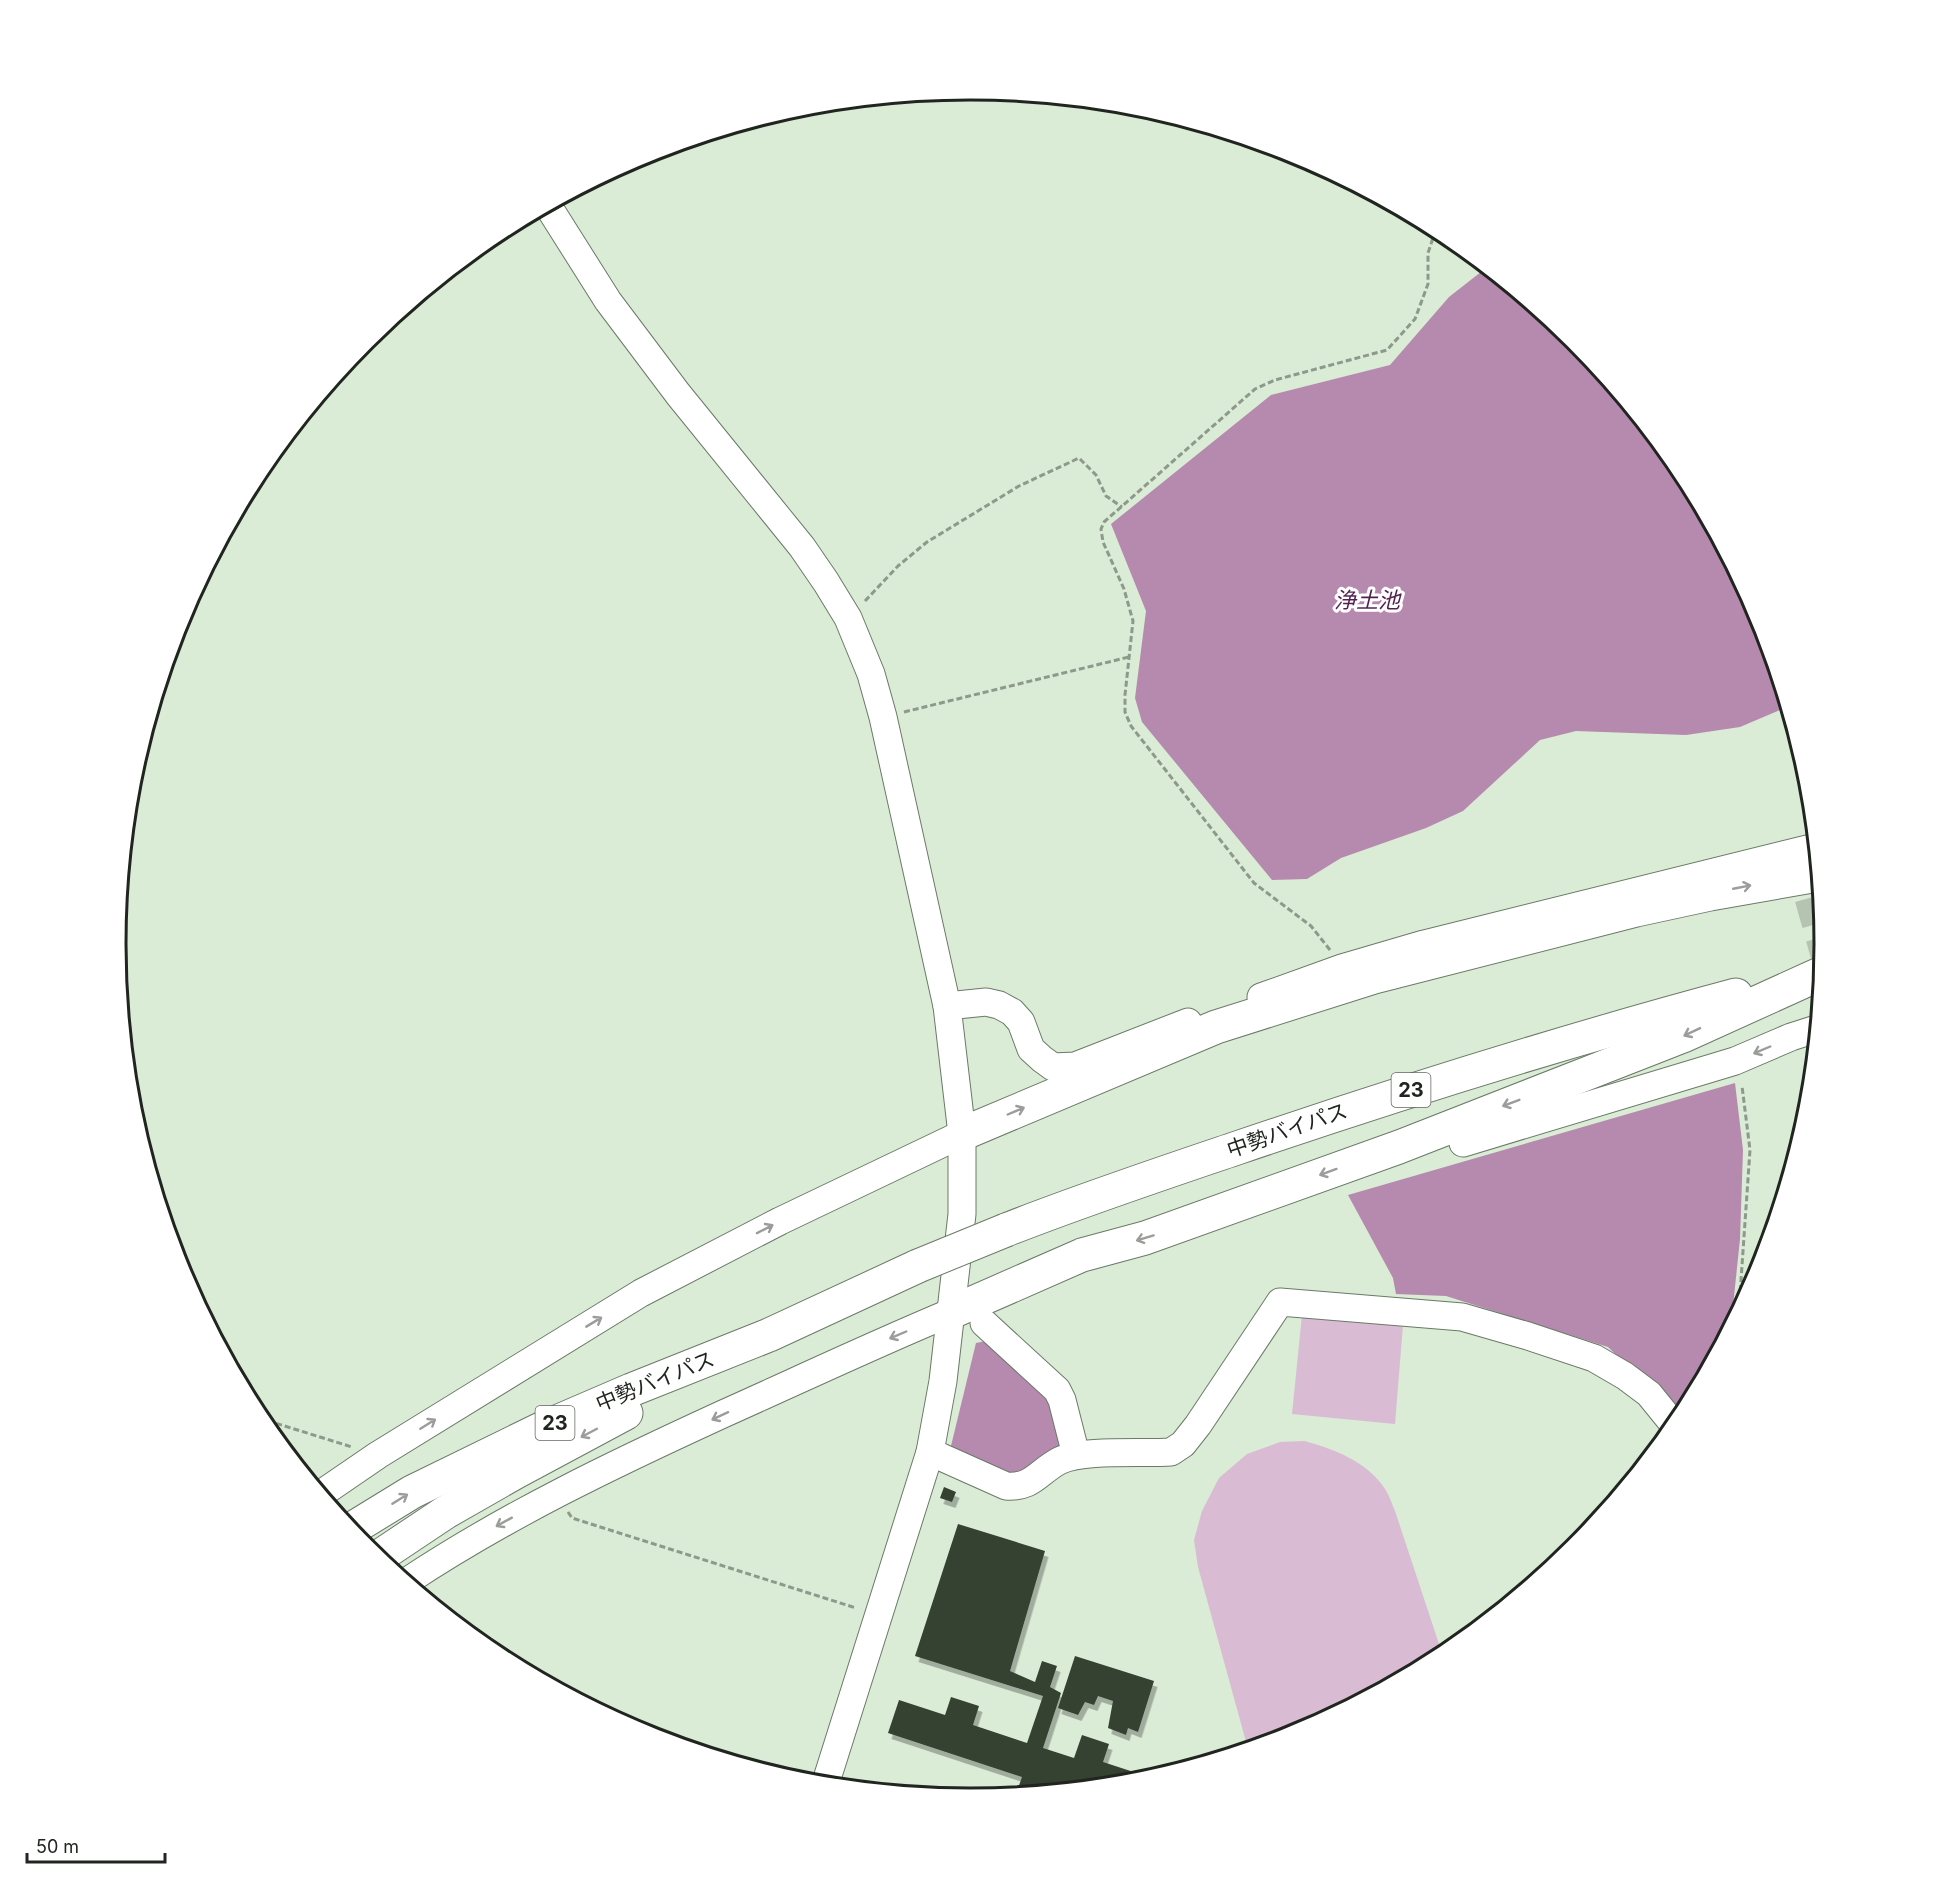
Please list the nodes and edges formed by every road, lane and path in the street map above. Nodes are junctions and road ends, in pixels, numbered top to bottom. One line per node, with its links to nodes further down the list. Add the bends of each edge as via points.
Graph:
1 (552, 212): 4 (street, via 608,301 802,548)
2 (1433, 239): 3 (path, via 1428,253 1428,284 1415,319 1387,350 1255,389)
3 (1122, 507): 4 (path, via 1106,496 1095,475 1079,458 1020,486 927,542); 5 (path, via 1101,529 1133,621)
4 (848, 618): 6 (street, via 871,674)
5 (1129, 657): 6 (path); 8 (path, via 1125,712 1131,726 1254,883 1311,926)
6 (883, 717): 11 (street)
7 (1806, 858): 8 (street, via 1424,944); 14 (highway, one-way to 7, via 1216,1027 1374,977 1710,894)
8 (1342, 968): 11 (street, via 1075,1066 1053,1066 1042,1059 1031,1049 1021,1022 999,1005 986,1002)
9 (1813, 974): 19 (highway, 中勢バイパス / 23, bridge, via 1654,1017 1364,1104 1110,1191 918,1266)
10 (1813, 976): 17 (highway, one-way to 17, via 1683,1036 1388,1151 1145,1238 1082,1255)
11 (947, 1006): 14 (street)
12 (1809, 1031): 15 (street, one-way to 15, via 1734,1061)
13 (1742, 1086): 16 (path, via 1750,1150)
14 (962, 1134): 17 (street, via 962,1214); 23 (street, one-way to 14, via 641,1293)
15 (1463, 1143)
16 (1740, 1288)
17 (952, 1312): 22 (street); 26 (street, one-way to 26)
18 (984, 1323): 24 (street, via 1057,1390)
19 (769, 1335): 27 (highway, 中勢バイパス / 23, one-way to 19, via 412,1492 545,1427); 28 (highway, 中勢バイパス / 23, one-way to 28, via 446,1512)
20 (1668, 1418): 24 (street, via 1649,1394 1625,1376 1594,1358 1528,1336 1462,1317 1280,1302 1183,1444 1171,1452)
21 (275, 1423): 23 (path)
22 (930, 1452): 24 (street, via 1017,1487); 30 (street)
23 (378, 1455): 25 (street)
24 (1076, 1455)
25 (326, 1490)
26 (555, 1494): 29 (street, one-way to 29); 30 (path, via 572,1518)
27 (358, 1525)
28 (385, 1552)
29 (413, 1578)
30 (879, 1616): 31 (street)
31 (828, 1776)

